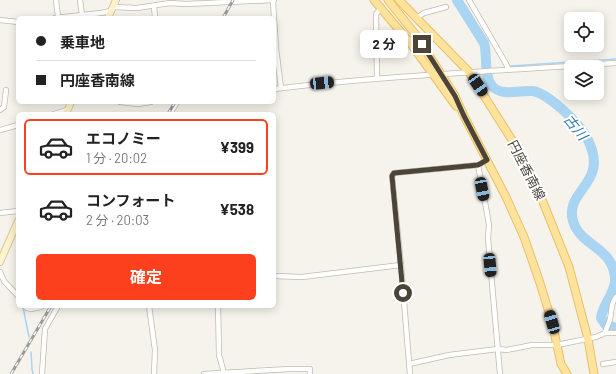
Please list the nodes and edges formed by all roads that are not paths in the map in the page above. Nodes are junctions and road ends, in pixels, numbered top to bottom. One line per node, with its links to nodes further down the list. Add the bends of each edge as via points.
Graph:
1 (56, 0): 16 (street)
2 (80, 0): 15 (street)
3 (116, 0): 13 (main road)
4 (274, 0): 10 (street); 20 (street)
5 (374, 0): 12 (main road)
6 (399, 0): 14 (main road, 円座香南線)
7 (404, 0): 14 (main road)
8 (469, 0): 26 (street, via 506,62)
9 (389, 2): 28 (main road, via 416,35)
10 (154, 6): 13 (street); 19 (street)
11 (446, 7): 21 (street, via 424,13)
12 (381, 8): 29 (main road); 30 (street, via 376,14)
13 (112, 9): 15 (street); 18 (main road)
14 (408, 9): 21 (main road, 円座香南線)
15 (82, 15): 17 (street)
16 (56, 16)
17 (73, 16)
18 (109, 16)
19 (155, 16)
20 (274, 16)
21 (417, 18): 27 (main road, 円座香南線)
22 (1, 19): 23 (street)
23 (16, 22)
24 (276, 48): 32 (street)
25 (616, 63): 26 (street)
26 (508, 70): 27 (street)
27 (469, 72): 28 (street); 56 (main road, 円座香南線, via 517,148 537,187 569,267)
28 (441, 74): 29 (street); 35 (main road)
29 (433, 75): 30 (street); 35 (main road)
30 (377, 78): 32 (street)
31 (276, 88): 32 (street)
32 (281, 88)
33 (6, 90): 34 (street, via 4,107)
34 (0, 110)
35 (464, 116): 38 (main road)
36 (16, 126): 37 (street)
37 (0, 130)
38 (487, 160): 39 (street); 57 (main road, via 506,197 540,280)
39 (478, 165): 44 (street, via 394,173 392,176); 58 (street, via 489,225)
40 (16, 211): 41 (street)
41 (0, 213)
42 (16, 226): 43 (main road)
43 (0, 262)
44 (401, 265): 46 (street, via 302,277); 60 (street)
45 (0, 272): 47 (street, via 4,281)
46 (276, 276)
47 (16, 294)
48 (616, 297): 54 (street, via 612,301)
49 (26, 308): 50 (street)
50 (41, 308)
51 (57, 308): 63 (street, via 45,330)
52 (149, 308): 64 (street, via 156,350)
53 (218, 308): 62 (street, via 220,355)
54 (606, 331): 55 (street); 56 (street)
55 (616, 333)
56 (588, 339): 57 (street); 70 (main road, 円座香南線)
57 (557, 345): 58 (street, via 532,345 506,350); 69 (main road, via 561,364)
58 (498, 348): 60 (street); 68 (street)
59 (616, 362): 61 (street)
60 (409, 364): 67 (street)
61 (603, 364)
62 (224, 373): 65 (street); 66 (street, via 290,369 310,370)
63 (42, 374)
64 (154, 374)
65 (204, 374)
66 (310, 374)
67 (410, 374)
68 (500, 374)
69 (567, 374)
70 (594, 374)

